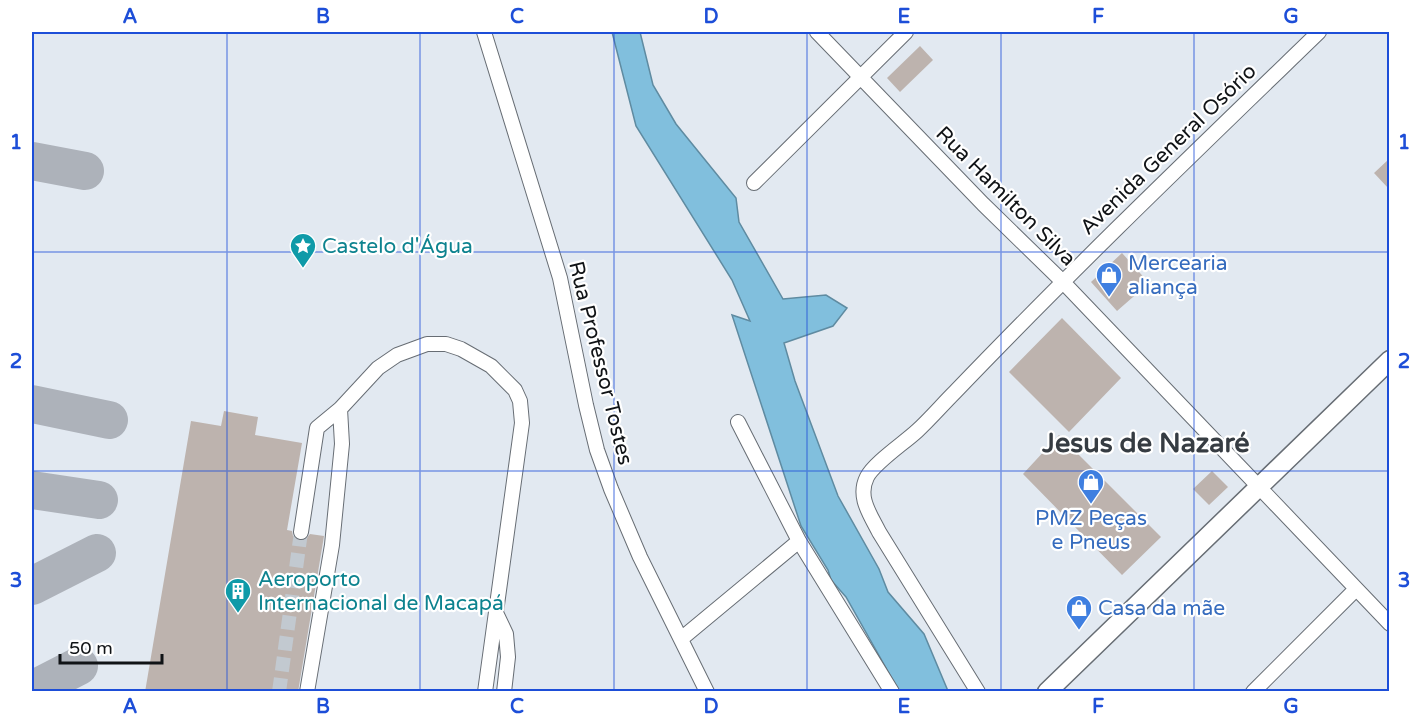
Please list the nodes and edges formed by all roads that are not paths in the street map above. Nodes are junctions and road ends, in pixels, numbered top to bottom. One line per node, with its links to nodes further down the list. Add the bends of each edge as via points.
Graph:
1 (484, 32): 17 (street, Rua Professor Tostes, via 560,278 597,450 640,557)
2 (817, 32): 5 (street, Rua Hamilton Silva)
3 (906, 32): 5 (street)
4 (1319, 32): 7 (street, Avenida General Osório)
5 (860, 77): 6 (street); 7 (street, Rua Hamilton Silva)
6 (754, 183)
7 (1063, 282): 11 (street, Rua Hamilton Silva); 23 (street, Avenida General Osório, via 919,429 876,465 865,483 865,505 879,532)
8 (1389, 360): 11 (street)
9 (340, 410): 12 (street, via 316,428); 15 (street, via 378,368 397,355 427,344 461,349 516,390 522,423); 18 (street, via 342,444 332,545)
10 (738, 422): 13 (street)
11 (1258, 487): 14 (street, Rua Hamilton Silva); 24 (street)
12 (301, 532)
13 (798, 541): 17 (street); 22 (street)
14 (1356, 589): 16 (street, Rua Hamilton Silva); 25 (street)
15 (497, 613): 19 (street); 20 (street, via 506,634)
16 (1389, 624)
17 (681, 639): 21 (street, Rua Professor Tostes)
18 (307, 692)
19 (485, 692)
20 (504, 692)
21 (707, 692)
22 (892, 692)
23 (978, 692)
24 (1047, 692)
25 (1253, 692)

